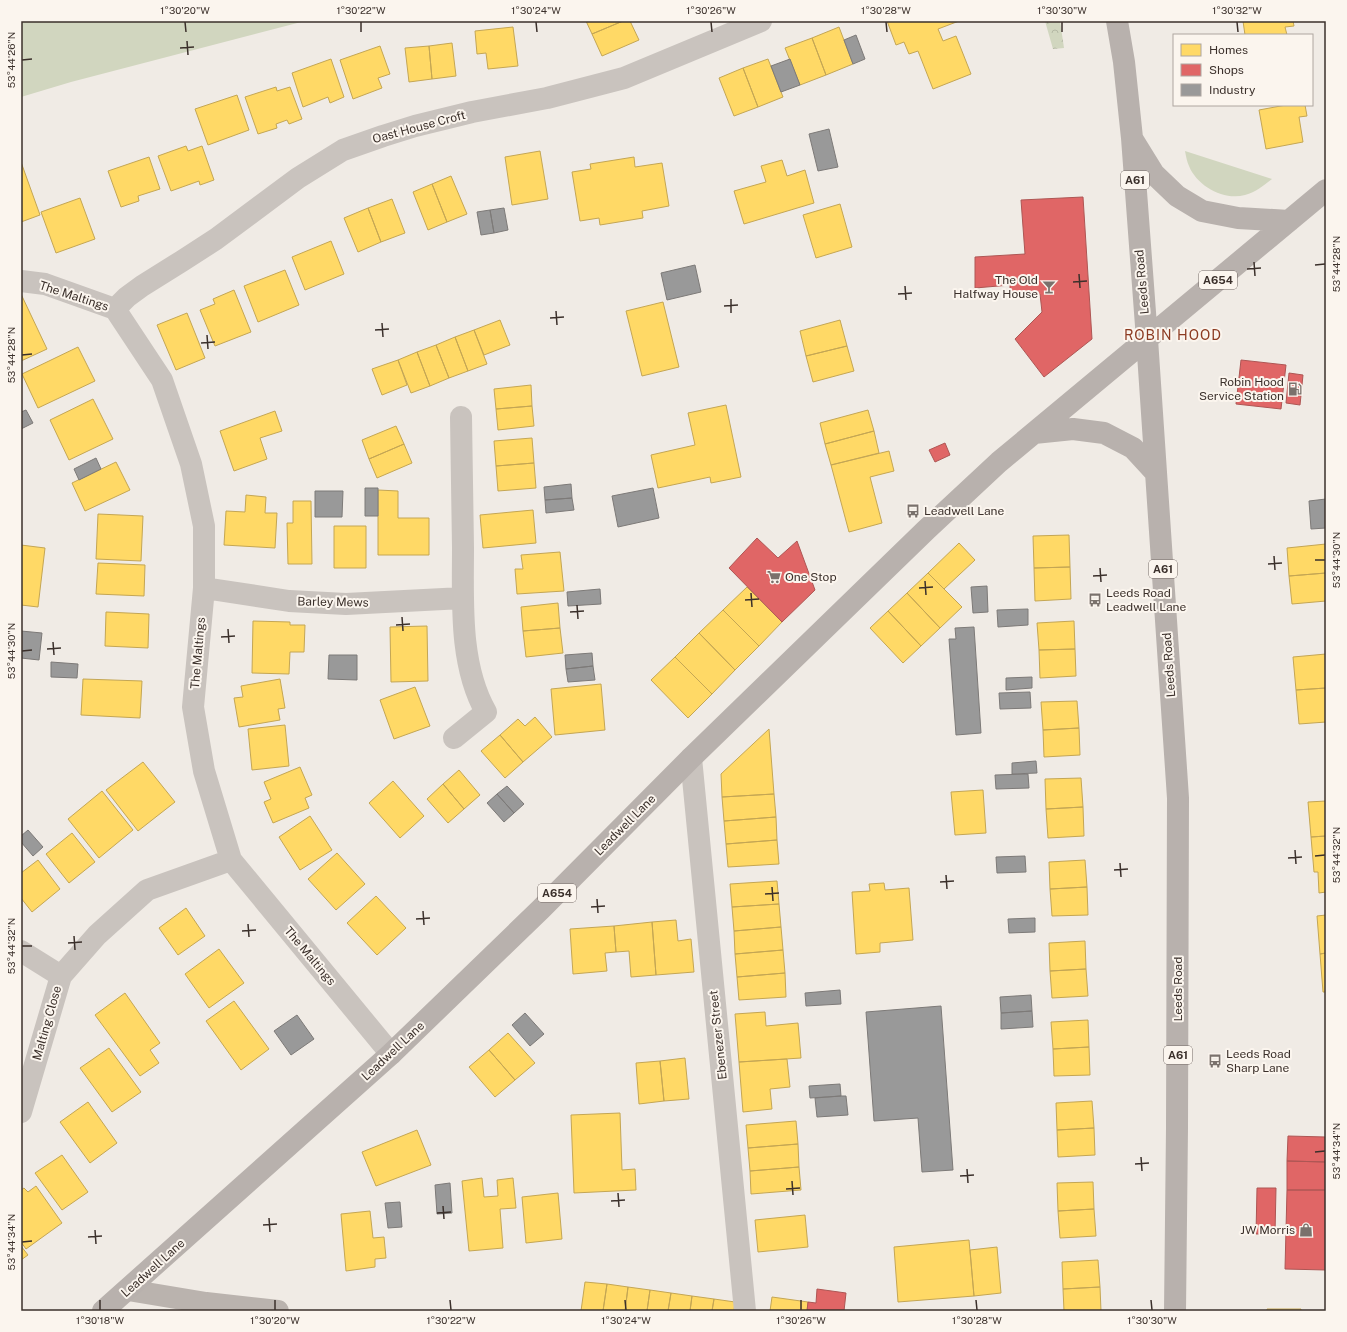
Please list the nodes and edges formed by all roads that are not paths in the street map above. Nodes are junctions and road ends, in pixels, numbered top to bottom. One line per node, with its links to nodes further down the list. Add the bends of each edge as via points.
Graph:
1 (761, 21): 7 (street, Oast House Croft, via 624,78 547,98 415,126 343,150 298,178 216,239 126,297)
2 (1117, 21): 3 (main road, Leeds Road / A61)
3 (1132, 138): 5 (main road, via 1154,174 1177,196 1202,211 1238,218); 8 (main road, Leeds Road / A61)
4 (1326, 190): 5 (main road, A654)
5 (1289, 221): 8 (main road, A654)
6 (21, 281): 7 (street, The Maltings, via 45,284)
7 (115, 309): 12 (street, The Maltings, via 162,380 191,464 204,526)
8 (1147, 339): 10 (main road, Leadwell Lane / A654); 11 (main road, Leeds Road / A61)
9 (461, 417): 13 (street)
10 (1034, 433): 11 (main road, via 1073,429 1104,433 1133,448); 15 (main road, Leadwell Lane / A654, via 926,530)
11 (1156, 473): 25 (main road, Leeds Road / A61, via 1178,798)
12 (204, 588): 13 (street, Barley Mews, via 288,601 346,604); 16 (street, The Maltings, via 193,706 204,771)
13 (463, 598): 14 (street, via 466,654 478,698 486,712)
14 (454, 738)
15 (691, 758): 19 (main road, Leadwell Lane / A654); 24 (street, Ebenezer Street)
16 (231, 860): 18 (street, Malting Close, via 147,890 97,935); 19 (street, The Maltings)
17 (21, 951): 18 (street)
18 (61, 976): 20 (street, Malting Close)
19 (392, 1054): 21 (main road, Leadwell Lane / A654)
20 (21, 1112)
21 (128, 1290): 22 (main road, Leadwell Lane / A654); 23 (street, via 206,1303)
22 (103, 1311)
23 (278, 1311)
24 (745, 1311)
25 (1174, 1311)

